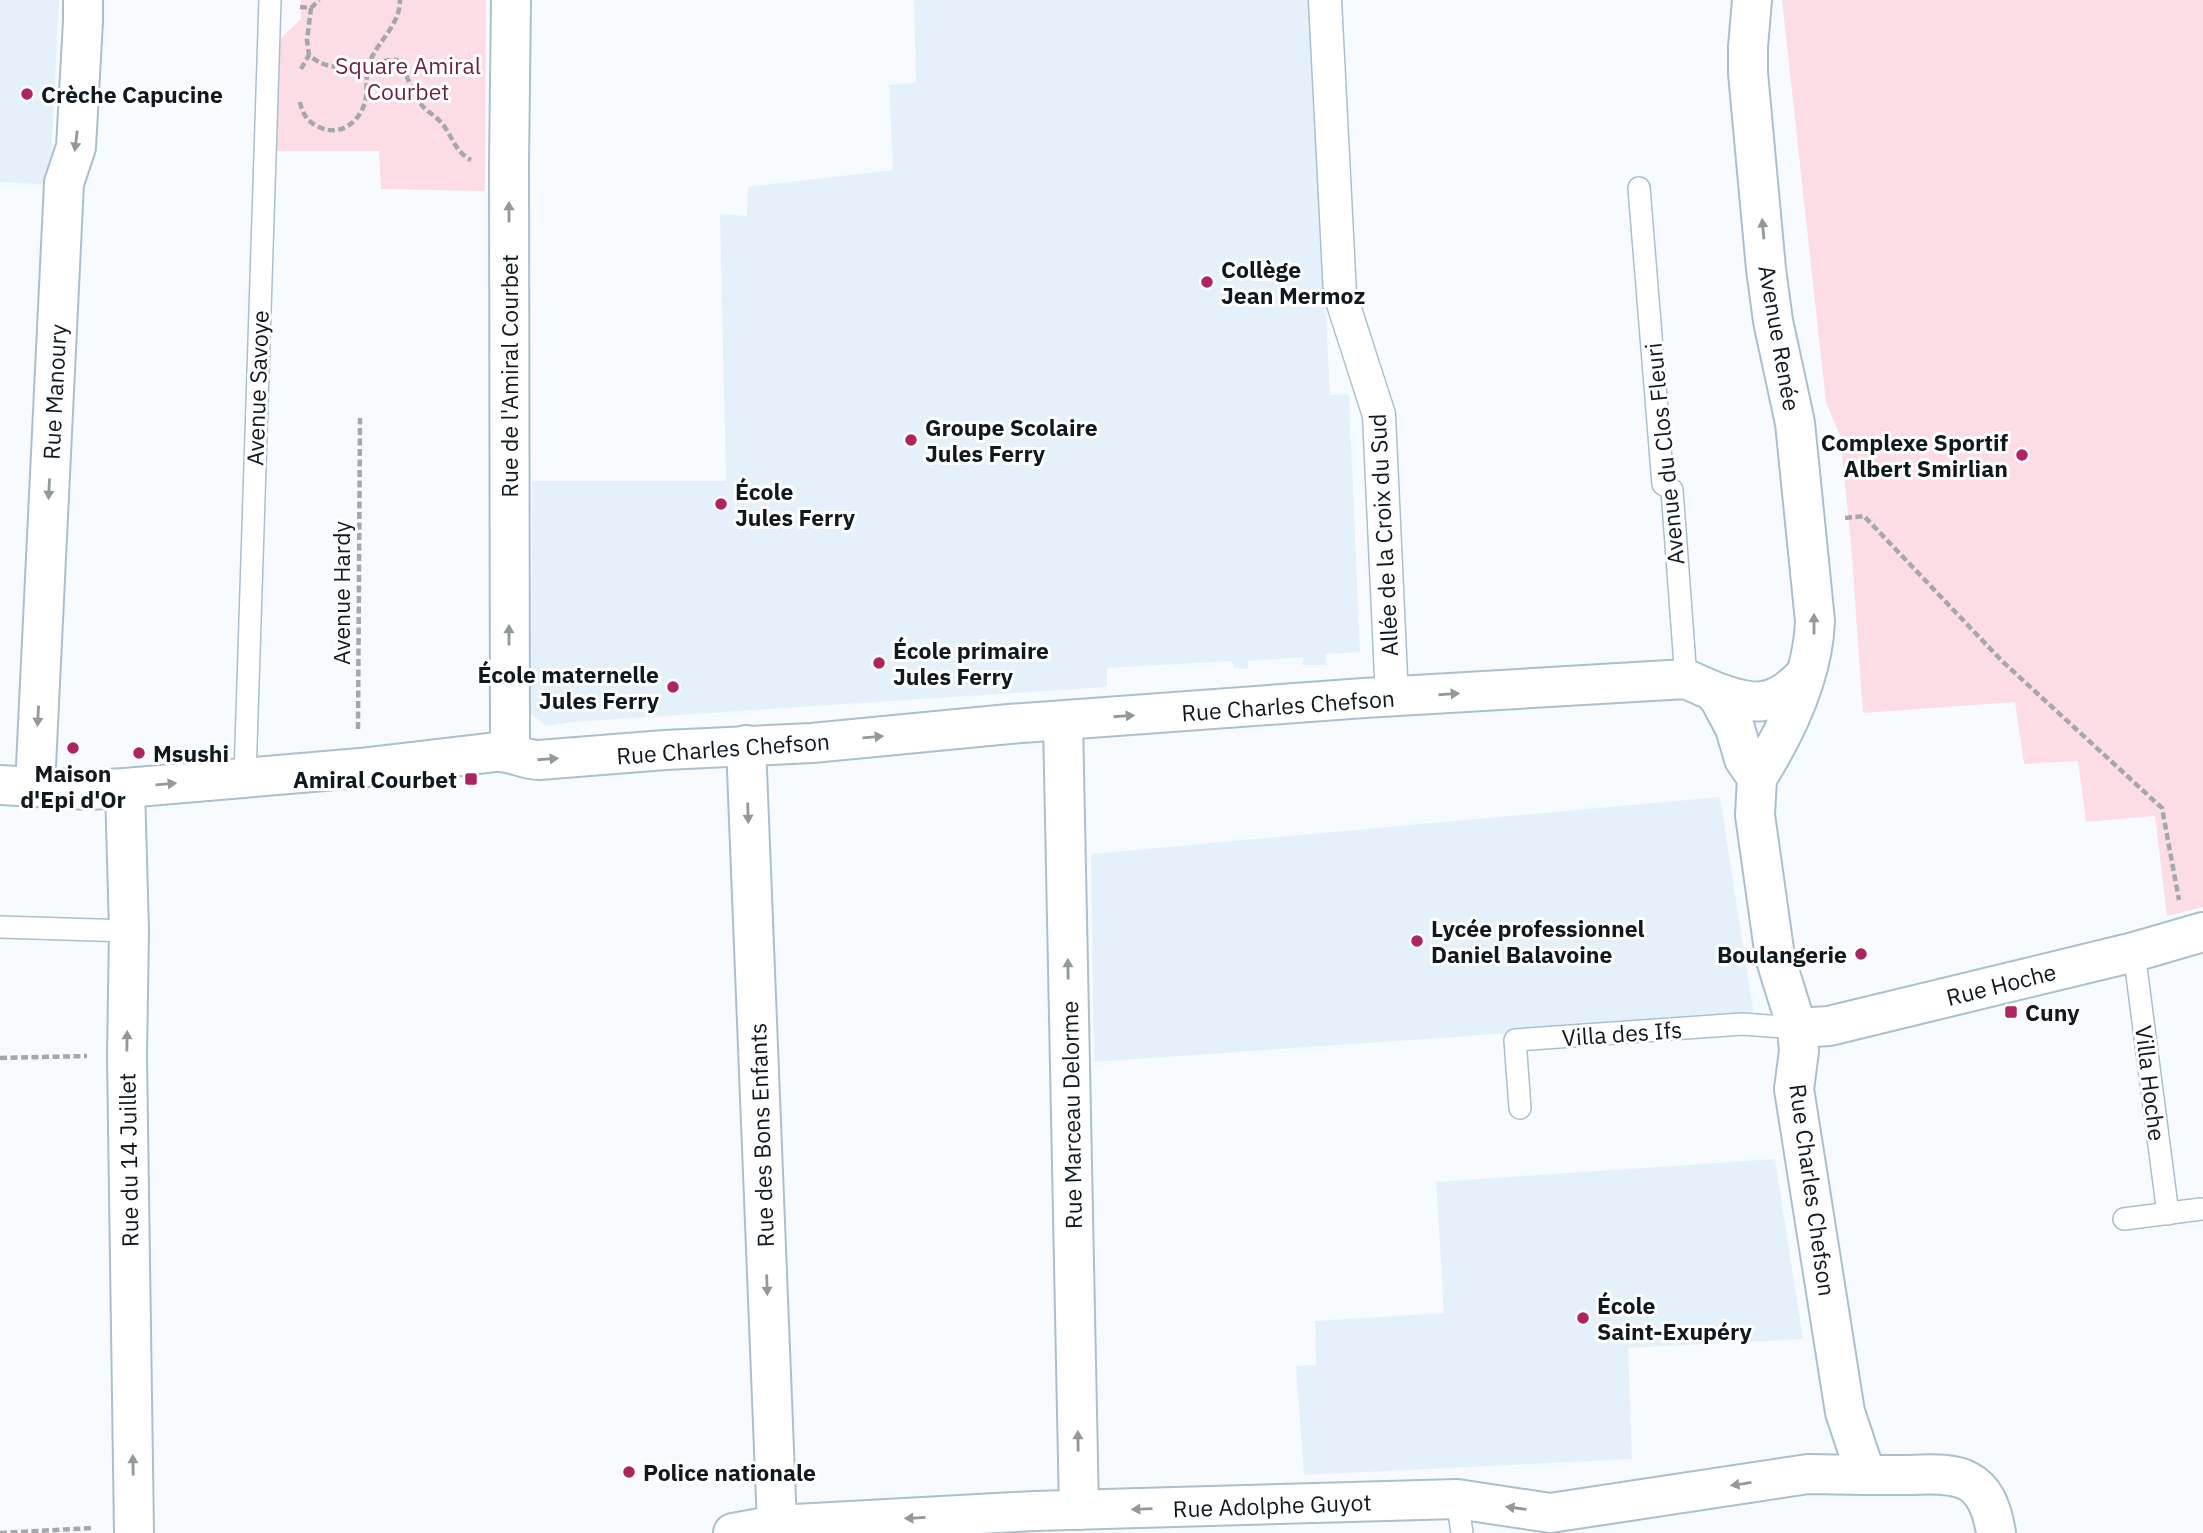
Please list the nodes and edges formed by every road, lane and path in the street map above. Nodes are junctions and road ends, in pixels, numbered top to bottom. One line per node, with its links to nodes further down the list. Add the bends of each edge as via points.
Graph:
1 (83, 0): 26 (street, Rue Manoury, one-way to 26, via 76,147 64,183)
2 (319, 0): 8 (path)
3 (400, 0): 10 (path, via 400,11)
4 (511, 0): 22 (street, Rue de l'Amiral Courbet, one-way to 4)
5 (1325, 0): 19 (street, Allée de la Croix du Sud, via 1340,294 1379,415)
6 (1752, 0): 16 (street, Avenue Renée, one-way to 6, via 1795,422 1766,269 1748,73)
7 (270, 2): 8 (path); 24 (lane, Avenue Savoye)
8 (311, 8): 9 (path)
9 (309, 55): 10 (path, via 318,64); 11 (path)
10 (369, 65): 12 (path, via 365,103 342,130 316,126 302,112); 13 (path, via 397,60 425,111 444,127 460,153)
11 (300, 78)
12 (300, 98)
13 (477, 161)
14 (1639, 188): 18 (lane, Avenue du Clos Fleuri, via 1663,484 1672,490)
15 (360, 418): 23 (path, Avenue Hardy)
16 (1806, 524): 17 (street, Avenue Renée, one-way to 16, via 1815,621); 28 (path, via 1864,516 2002,660 2162,808)
17 (1805, 675): 18 (street, via 1768,702 1745,701); 25 (street, Avenue Renée, via 1786,728)
18 (1698, 685): 19 (street, Rue Charles Chefson, one-way to 18); 25 (street, Rue Charles Chefson, via 1719,698)
19 (1392, 698): 20 (street, Rue Charles Chefson, one-way to 19)
20 (1063, 721): 21 (street, Rue Charles Chefson, one-way to 20); 40 (street, Rue Marceau Delorme, one-way to 20)
21 (746, 745): 22 (street, Rue Charles Chefson, one-way to 21, via 539,760); 42 (street, Rue des Bons Enfants, one-way to 42)
22 (510, 752): 23 (street, Rue Charles Chefson)
23 (360, 768): 24 (street, Rue Charles Chefson)
24 (245, 777): 27 (street, Rue Charles Chefson, one-way to 24)
25 (1756, 778): 32 (street, Rue Charles Chefson, via 1755,815 1776,957)
26 (18, 786): 27 (street, Rue Charles Chefson)
27 (125, 788): 30 (street, Rue du 14 Juillet)
28 (2191, 918): 31 (street, Rue Hoche)
29 (0, 927): 30 (lane)
30 (129, 931): 33 (street, Rue du 14 Juillet, one-way to 30)
31 (2134, 951): 32 (street, Rue Hoche, via 1829,1026); 37 (lane, Villa Hoche)
32 (1797, 1028): 35 (lane, Villa des Ifs, via 1742,1024 1515,1040); 39 (street, Rue Charles Chefson, via 1800,1051 1794,1089 1845,1412)
33 (127, 1055): 34 (path); 44 (street, Rue du 14 Juillet, one-way to 33)
34 (0, 1058)
35 (1520, 1108)
36 (2201, 1209): 37 (lane)
37 (2168, 1214): 38 (lane)
38 (2124, 1219)
39 (1866, 1475): 41 (street, Rue Adolphe Guyot, one-way to 41, via 1808,1474 1550,1513); 47 (street, via 1938,1473 1961,1478 1985,1496)
40 (1079, 1510): 41 (street, Rue Adolphe Guyot, one-way to 40); 43 (street, Rue Adolphe Guyot, one-way to 43)
41 (1460, 1516)
42 (777, 1525): 43 (street, Rue Adolphe Guyot); 46 (street, Rue Adolphe Guyot)
43 (832, 1528)
44 (134, 1529): 45 (path)
45 (0, 1533)
46 (733, 1533)
47 (1996, 1533)

